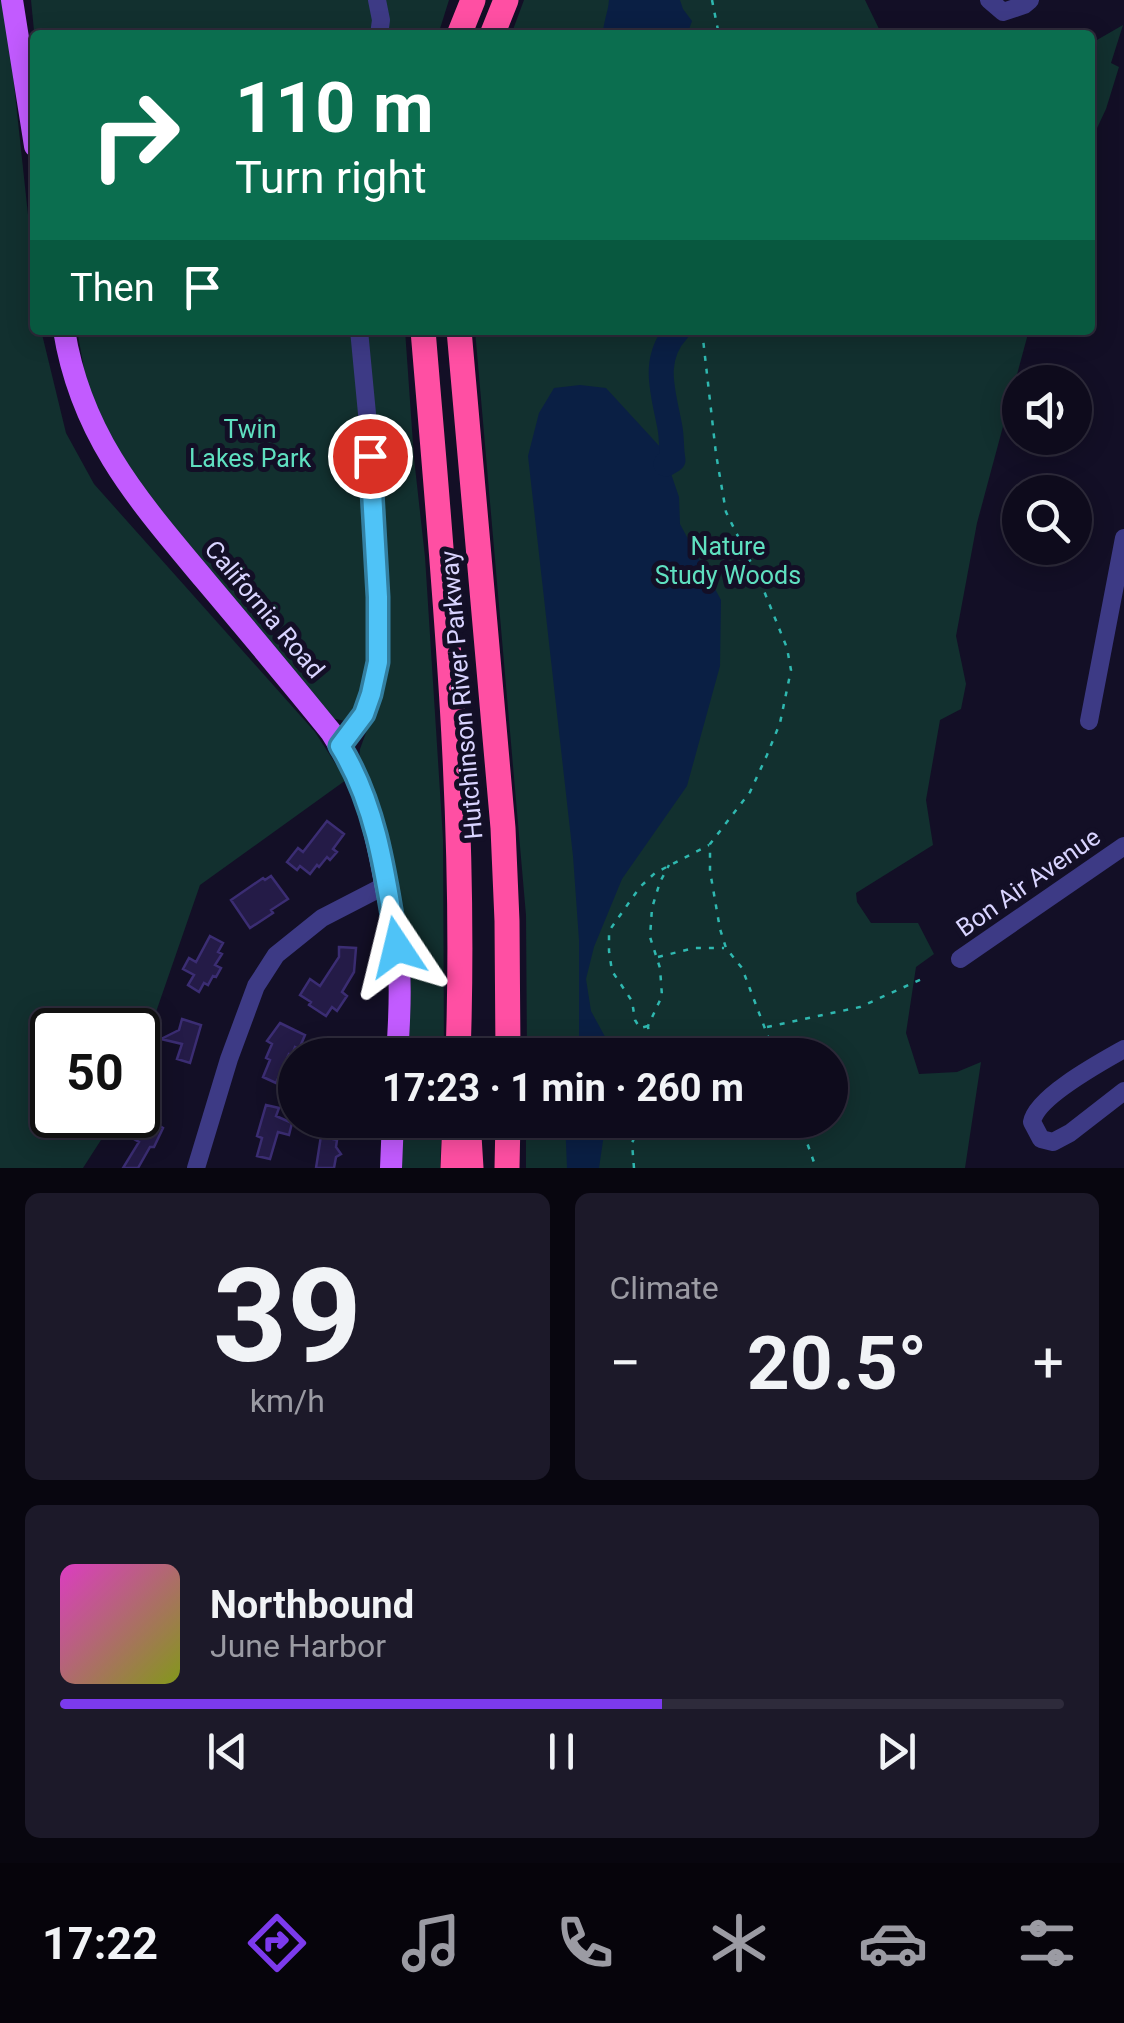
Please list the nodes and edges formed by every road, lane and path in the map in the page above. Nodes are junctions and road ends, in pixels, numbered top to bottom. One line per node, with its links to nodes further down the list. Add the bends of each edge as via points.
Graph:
1 (12, 0): 12 (main road)
2 (377, 0): 8 (street)
3 (473, 0): 9 (highway)
4 (506, 0): 10 (highway)
5 (712, 0): 11 (path)
6 (989, 0): 7 (street, via 1003,12)
7 (1030, 0)
8 (380, 30)
9 (462, 30)
10 (494, 30)
11 (718, 30)
12 (30, 100)
13 (65, 335): 21 (main road, California Road, via 77,386 117,469)
14 (359, 335): 21 (street, via 378,662 364,714)
15 (423, 335): 33 (highway, Hutchinson River Parkway, via 454,720)
16 (459, 335): 34 (highway, Hutchinson River Parkway, via 503,828)
17 (703, 335): 22 (path, via 726,512 760,581 791,670 780,722 750,792)
18 (1124, 538): 19 (street)
19 (1118, 607): 20 (street)
20 (1089, 721)
21 (340, 746): 25 (main road, California Road, via 369,807)
22 (710, 844): 24 (path); 26 (path, via 712,890)
23 (1124, 846): 28 (street, Bon Air Avenue)
24 (670, 864): 27 (path, via 652,908); 30 (path, via 640,887 609,931 612,971 640,1028)
25 (386, 884): 32 (main road, California Road, via 399,970); 45 (street, via 322,918 276,955 256,986)
26 (726, 948): 27 (path); 31 (path, via 742,968)
27 (657, 958): 30 (path, via 662,996)
28 (960, 959)
29 (924, 978): 31 (path, via 860,1007)
30 (648, 1026): 35 (path)
31 (766, 1028): 36 (path)
32 (397, 1038)
33 (459, 1038)
34 (508, 1038)
35 (649, 1038)
36 (770, 1038)
37 (1124, 1049): 38 (street, via 1075,1078 1032,1122 1041,1138 1053,1142)
38 (1124, 1091)
39 (393, 1138): 46 (main road)
40 (455, 1138): 47 (highway)
41 (469, 1138): 48 (highway)
42 (508, 1138): 49 (highway)
43 (634, 1138): 50 (path)
44 (805, 1138): 51 (path)
45 (196, 1168)
46 (391, 1168)
47 (453, 1168)
48 (471, 1168)
49 (507, 1168)
50 (634, 1168)
51 (816, 1168)

